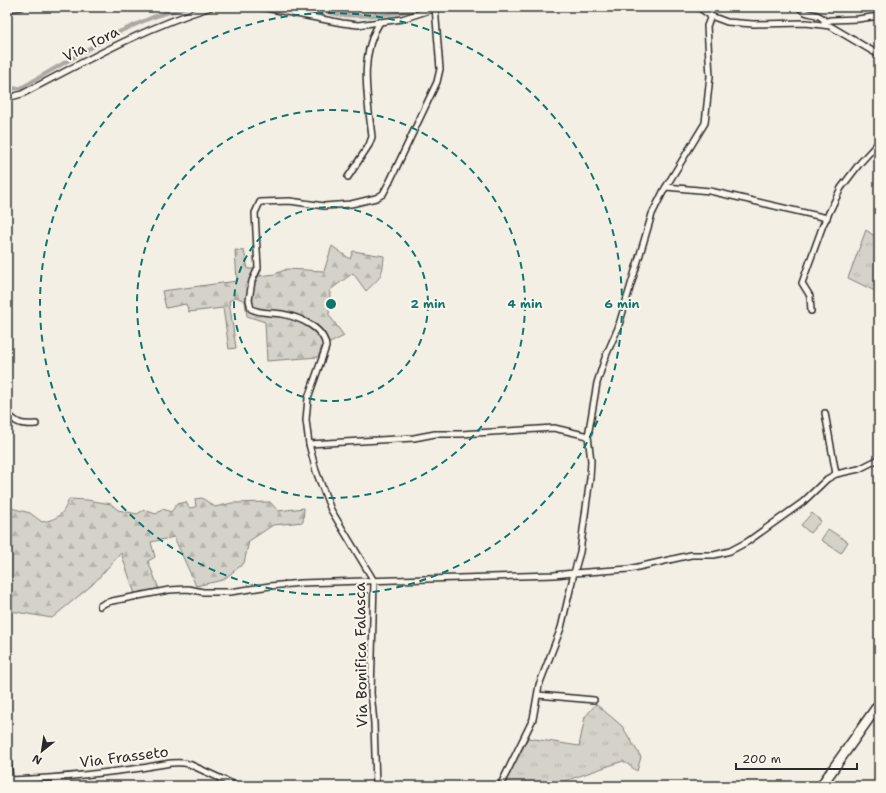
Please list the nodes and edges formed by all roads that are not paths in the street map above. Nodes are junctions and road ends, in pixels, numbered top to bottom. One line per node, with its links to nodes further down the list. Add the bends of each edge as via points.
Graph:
1 (21, 7): 9 (street)
2 (211, 7): 15 (street, Via Tora, via 146,30 22,94)
3 (261, 7): 12 (street, via 342,23 358,25)
4 (354, 7): 5 (street)
5 (376, 7)
6 (698, 7): 10 (street)
7 (799, 7): 13 (street, via 806,13 817,14 824,20)
8 (436, 8): 12 (street, via 402,19); 25 (street, Via Bonifica Falasca, via 440,69 437,82 383,194 351,204 324,206 270,201 260,202 257,206 255,213 258,268 252,281 249,300 251,309 258,313 282,314 298,319 320,332 325,340 326,347 308,398)
9 (7, 9)
10 (711, 16): 13 (street, via 727,22); 18 (street, via 707,26 710,76 704,123)
11 (879, 16): 13 (street, via 831,20)
12 (380, 22): 17 (street, via 372,38 366,70 372,137)
13 (824, 24): 14 (street)
14 (879, 55)
15 (7, 98)
16 (879, 142): 19 (street, via 845,181)
17 (348, 178)
18 (666, 187): 19 (street, via 710,191); 24 (street, via 652,214 618,328 597,382)
19 (827, 218): 20 (street, via 802,283 810,296)
20 (811, 311)
21 (7, 413): 23 (street, via 16,422 24,425)
22 (825, 413): 27 (street)
23 (36, 424)
24 (588, 436): 25 (street, via 554,428); 28 (street, via 590,478 580,552)
25 (308, 444): 29 (street, Via Bonifica Falasca, via 331,510)
26 (879, 459): 27 (street, via 860,469)
27 (836, 474): 28 (street, via 821,484 803,502 747,542 722,554 691,555 629,568)
28 (574, 573): 29 (street); 31 (street, via 561,628 539,685)
29 (374, 581): 30 (street, via 301,583 230,592 175,590 112,600); 37 (street, Via Bonifica Falasca, via 371,692)
30 (100, 606)
31 (538, 695): 32 (street); 38 (street, via 533,719)
32 (594, 700)
33 (879, 704): 39 (highway)
34 (7, 748): 35 (street, Via Frasseto)
35 (8, 780): 36 (street, Via Frasseto, via 181,762)
36 (237, 786)
37 (376, 786)
38 (500, 786)
39 (821, 786)

